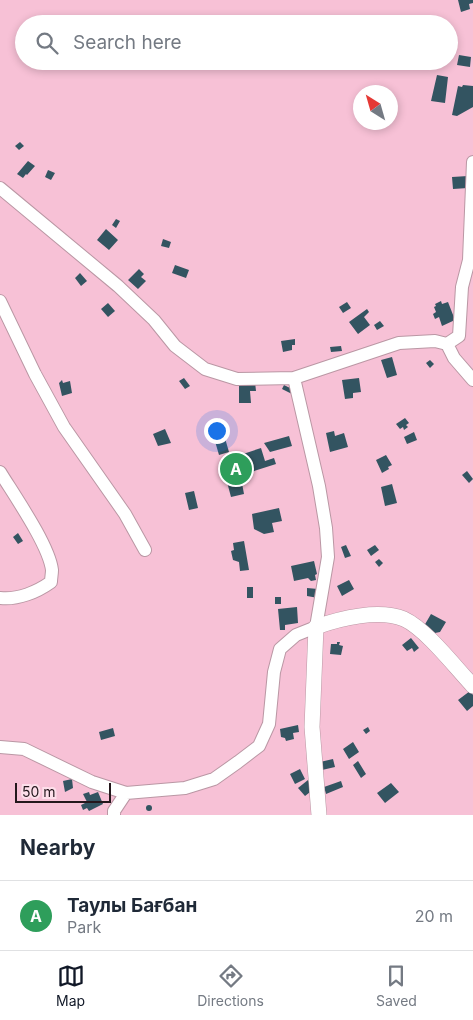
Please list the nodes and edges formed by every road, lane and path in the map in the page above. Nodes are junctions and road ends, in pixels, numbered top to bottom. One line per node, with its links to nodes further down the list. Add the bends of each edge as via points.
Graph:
1 (473, 162): 4 (street, via 469,260 462,287 459,336)
2 (0, 188): 5 (street, via 118,286 154,320 175,346 205,369 237,379)
3 (0, 301): 8 (street, via 64,427 125,514)
4 (447, 344): 5 (street, via 435,341 400,343); 6 (street, via 454,358)
5 (294, 378): 10 (street, via 326,528 328,558)
6 (473, 380)
7 (0, 472): 9 (street, via 38,536 52,570 51,582 41,589 23,596)
8 (144, 550)
9 (0, 598)
10 (316, 627): 11 (street, via 380,614 403,619 416,626); 13 (street, via 296,635 280,649 274,672 269,724 259,746 214,779 184,788); 15 (street, via 312,726)
11 (473, 686)
12 (0, 748): 13 (street, via 24,749 92,782)
13 (126, 793): 14 (street)
14 (114, 815)
15 (318, 815)

